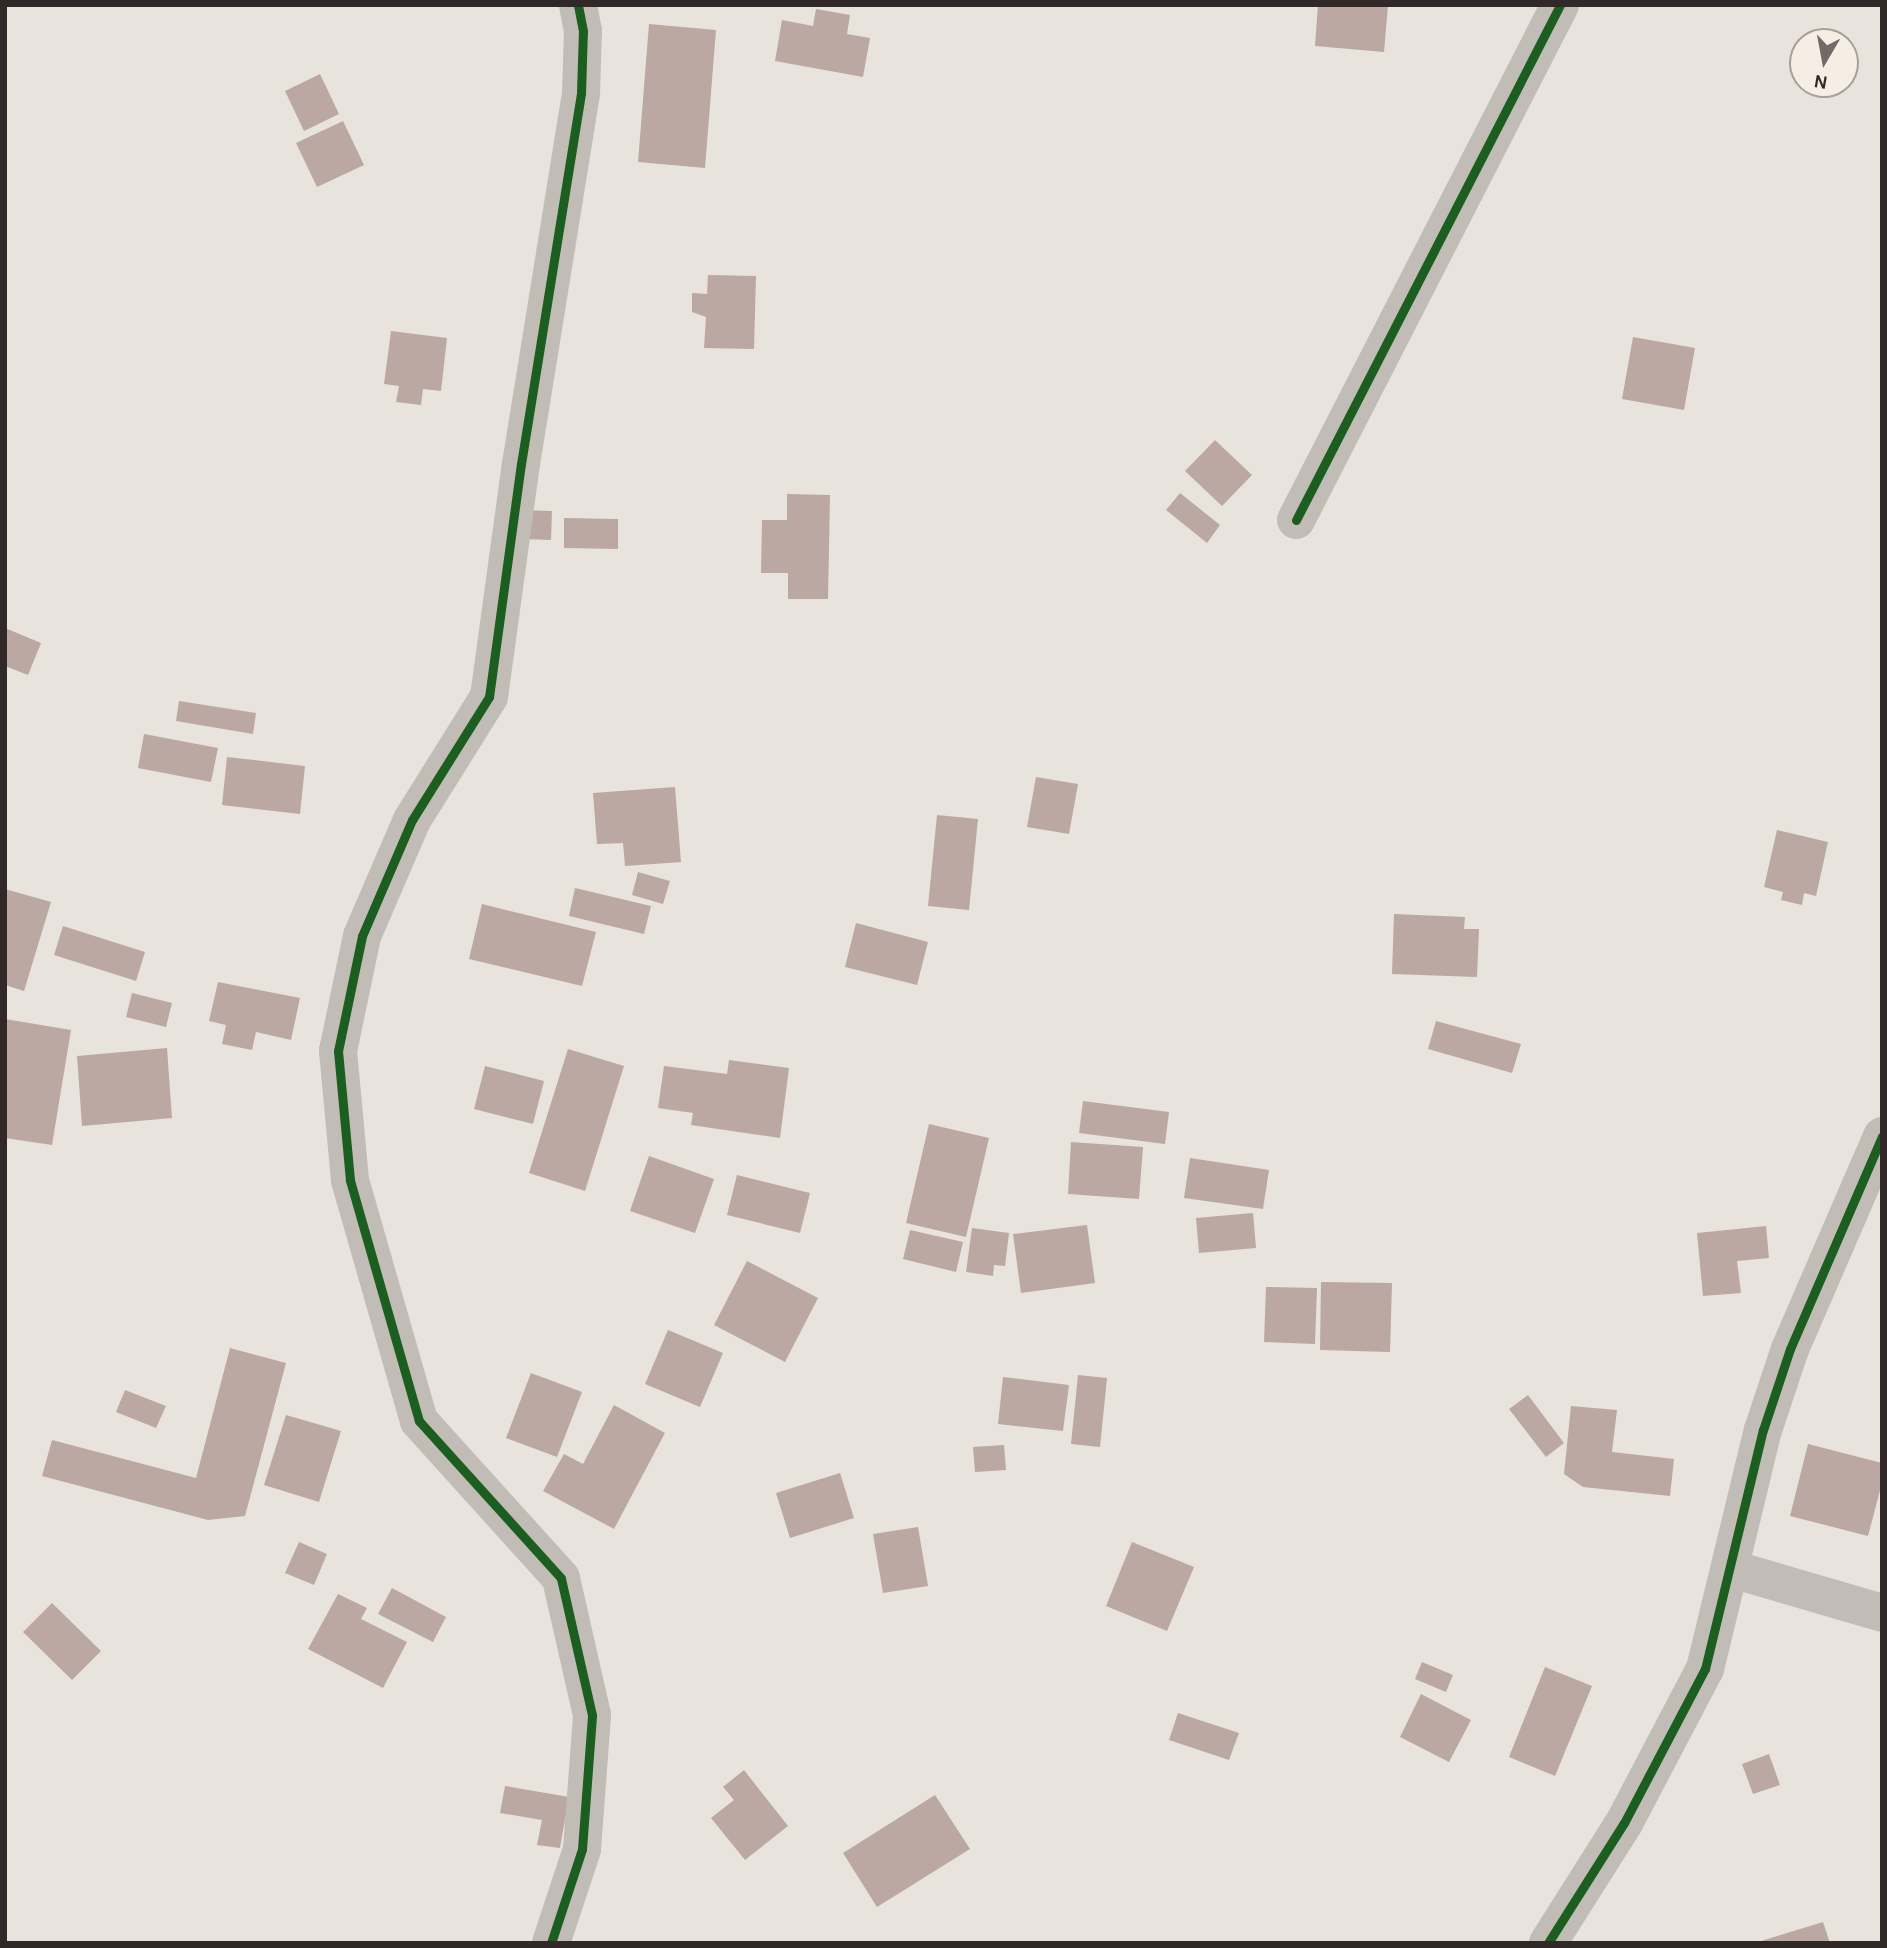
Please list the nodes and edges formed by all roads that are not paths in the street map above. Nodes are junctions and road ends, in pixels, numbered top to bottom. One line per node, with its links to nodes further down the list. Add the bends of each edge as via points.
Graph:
1 (578, 5): 7 (street, via 583,31 581,93 489,697 401,844 362,936 338,1051 350,1180 419,1421 561,1578 592,1715 582,1849)
2 (1560, 5): 3 (street)
3 (1296, 520)
4 (1882, 1136): 5 (street, via 1790,1349 1763,1430)
5 (1732, 1569): 6 (street); 8 (street, via 1705,1669 1624,1823)
6 (1882, 1613)
7 (551, 1943)
8 (1548, 1943)

